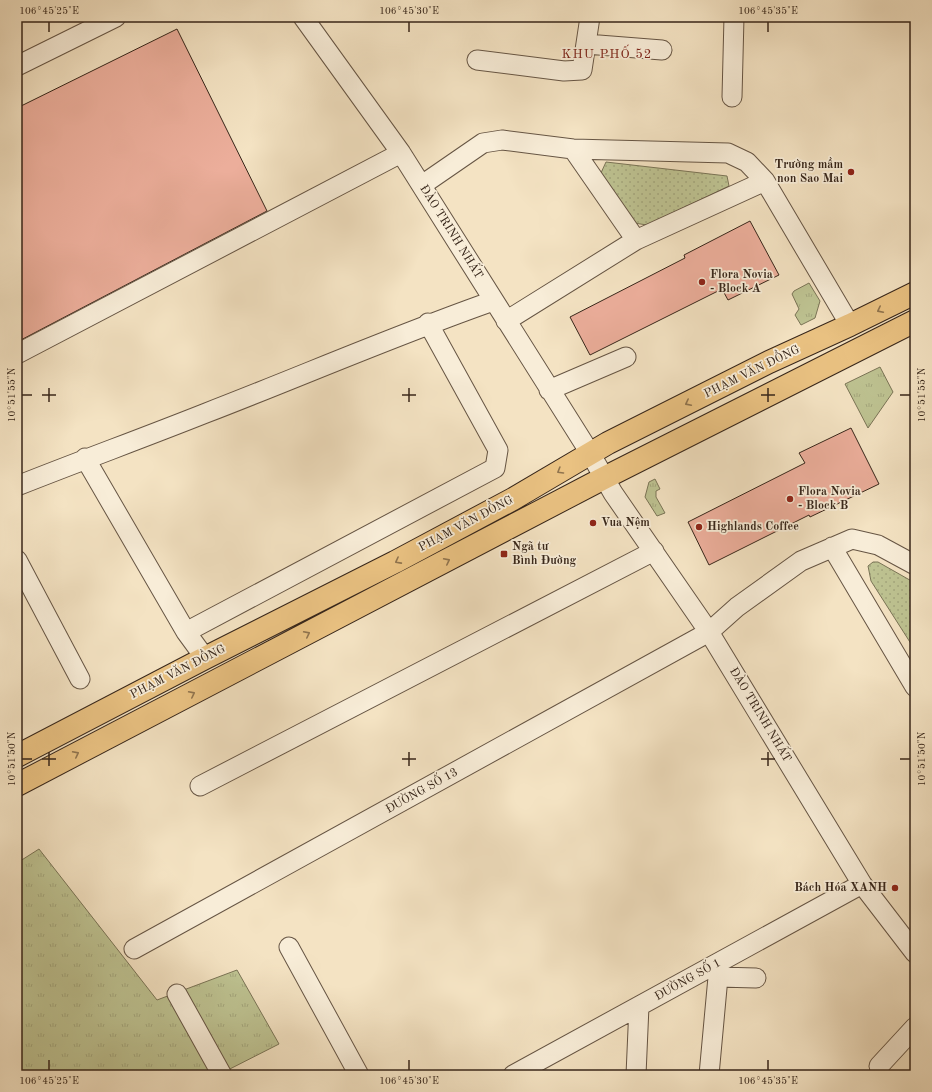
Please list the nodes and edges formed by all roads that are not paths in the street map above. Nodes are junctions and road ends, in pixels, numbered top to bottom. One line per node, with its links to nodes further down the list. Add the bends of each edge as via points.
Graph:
1 (116, 17): 8 (street)
2 (303, 17): 11 (street, ĐÀO TRINH NHẤT)
3 (590, 17): 5 (street)
4 (734, 17): 9 (street)
5 (586, 44): 6 (street); 7 (street, via 582,70 564,71)
6 (662, 50)
7 (477, 60)
8 (17, 66)
9 (732, 97)
10 (573, 150): 12 (street, via 728,153 746,162); 13 (street, via 502,140 483,143); 14 (street)
11 (401, 153): 13 (street, ĐÀO TRINH NHẤT); 21 (street)
12 (765, 181): 14 (street); 20 (street)
13 (422, 185): 16 (street, ĐÀO TRINH NHẤT)
14 (636, 240): 17 (street)
15 (915, 292): 20 (highway, PHẠM VĂN ĐỒNG, one-way to 20)
16 (493, 301): 17 (street, ĐÀO TRINH NHẤT); 19 (street)
17 (506, 321): 23 (street, ĐÀO TRINH NHẤT)
18 (915, 321): 26 (highway, PHẠM VĂN ĐỒNG)
19 (428, 323): 25 (street, via 206,413); 32 (street, via 498,450 496,468)
20 (850, 326): 24 (highway, PHẠM VĂN ĐỒNG, one-way to 24, via 769,362)
21 (17, 354)
22 (626, 357): 23 (street)
23 (549, 390): 24 (street, ĐÀO TRINH NHẤT)
24 (590, 453): 26 (street, ĐÀO TRINH NHẤT); 34 (highway, PHẠM VĂN ĐỒNG, one-way to 34, via 513,499 395,562)
25 (85, 458): 27 (street); 32 (street)
26 (604, 478): 29 (street, ĐÀO TRINH NHẤT); 38 (highway, PHẠM VĂN ĐỒNG, one-way to 26)
27 (17, 486)
28 (832, 547): 31 (street, ĐƯỜNG SỐ 13, via 852,539 878,545); 33 (street, ĐƯỜNG SỐ 13, via 801,561 738,607); 36 (street)
29 (654, 551): 33 (street, ĐÀO TRINH NHẤT); 39 (street)
30 (17, 560): 35 (street)
31 (915, 565)
32 (186, 632): 34 (street)
33 (709, 632): 40 (street, ĐÀO TRINH NHẤT); 43 (street, ĐƯỜNG SỐ 13)
34 (205, 658): 37 (highway, PHẠM VĂN ĐỒNG)
35 (80, 679)
36 (915, 687)
37 (17, 756)
38 (17, 785)
39 (200, 786)
40 (862, 884): 42 (street, ĐÀO TRINH NHẤT); 44 (street, ĐƯỜNG SỐ 1)
41 (289, 947): 51 (street)
42 (913, 947)
43 (134, 949)
44 (719, 970): 45 (street); 47 (street, ĐƯỜNG SỐ 1); 54 (street)
45 (756, 978)
46 (177, 994): 50 (street)
47 (639, 1006): 52 (street, ĐƯỜNG SỐ 1); 53 (street)
48 (915, 1027): 49 (street)
49 (878, 1066)
50 (222, 1075)
51 (359, 1075)
52 (513, 1075)
53 (636, 1075)
54 (709, 1075)

